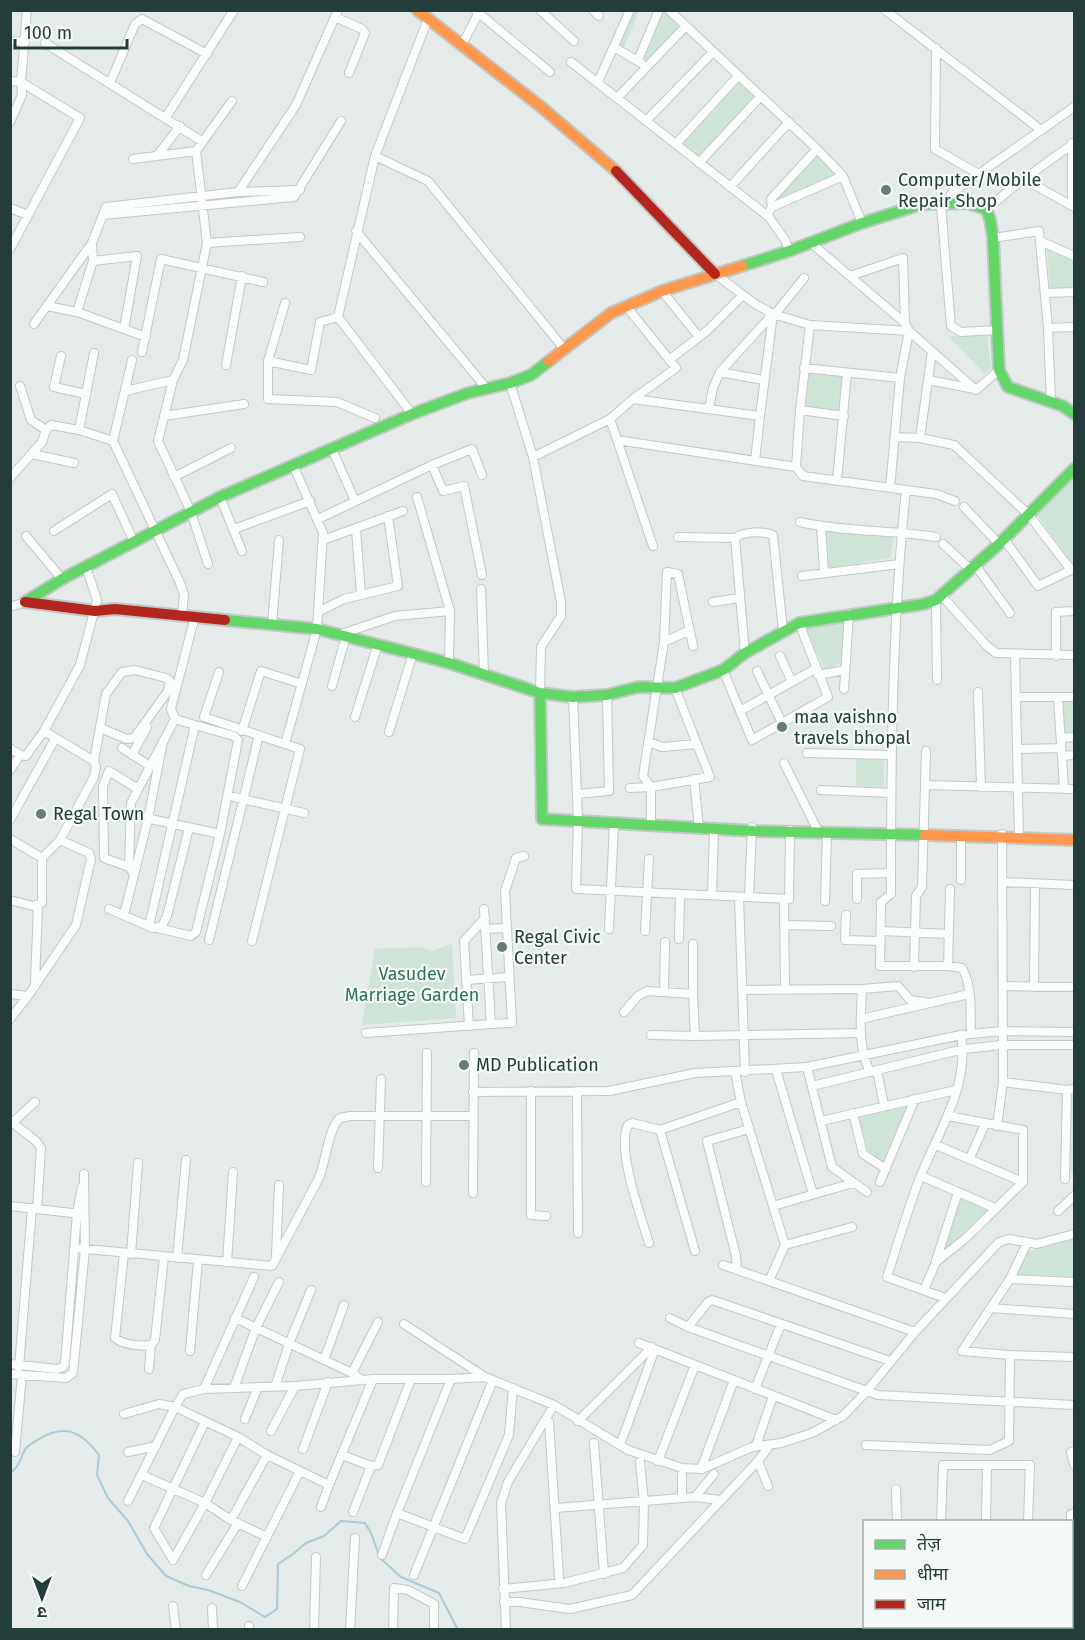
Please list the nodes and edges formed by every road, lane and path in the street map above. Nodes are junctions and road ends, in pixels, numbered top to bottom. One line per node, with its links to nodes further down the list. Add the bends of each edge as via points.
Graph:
1 (27, 10): 15 (street)
2 (234, 10): 21 (street)
3 (417, 10): 11 (street)
4 (540, 10): 14 (street)
5 (630, 10): 18 (street)
6 (659, 10): 22 (street)
7 (669, 10): 12 (street)
8 (885, 10): 19 (street)
9 (477, 11): 17 (street); 25 (street)
10 (337, 14): 26 (street, via 365,33); 57 (street, via 296,105)
11 (428, 19): 17 (street); 49 (street)
12 (686, 26): 20 (street); 24 (street)
13 (10, 41): 15 (street)
14 (574, 41)
15 (25, 42): 29 (street)
16 (45, 43): 31 (street)
17 (462, 45): 80 (street, via 612,167)
18 (614, 47): 22 (street); 30 (street)
19 (936, 48): 42 (street); 52 (street, via 935,149)
20 (713, 52): 27 (street); 38 (street)
21 (207, 54): 31 (street, via 142,19 135,24); 36 (street)
22 (639, 60): 24 (street)
23 (571, 62): 30 (street)
24 (646, 69): 33 (street)
25 (550, 72)
26 (349, 73)
27 (738, 76): 32 (street); 45 (street)
28 (10, 81): 29 (street)
29 (21, 82): 39 (street, via 22,95); 64 (street, via 80,118)
30 (598, 82): 33 (street)
31 (110, 83): 36 (street)
32 (760, 97): 40 (street); 51 (street)
33 (617, 98): 38 (street)
34 (232, 101): 43 (street)
35 (1074, 107): 42 (street)
36 (166, 117): 41 (street)
37 (342, 121): 56 (street)
38 (646, 121): 45 (street)
39 (10, 122)
40 (789, 122): 46 (street); 55 (street)
41 (180, 126): 43 (street); 48 (street)
42 (1041, 130): 52 (street)
43 (203, 142): 47 (street)
44 (1073, 143): 54 (street); 60 (street)
45 (676, 144): 51 (street)
46 (817, 149): 53 (street); 61 (street, via 771,199)
47 (195, 152): 48 (street); 58 (street)
48 (157, 156): 50 (street)
49 (375, 156): 67 (street); 105 (street, via 428,181)
50 (133, 159)
51 (699, 163): 55 (street)
52 (976, 173): 59 (street, via 953,192)
53 (843, 176): 61 (street); 66 (street)
54 (1024, 178): 60 (street); 63 (street)
55 (730, 187): 65 (street)
56 (300, 190): 57 (street); 58 (street, via 294,197)
57 (238, 192): 58 (street)
58 (200, 201): 72 (street, via 106,207); 73 (street)
59 (946, 204): 63 (street, via 967,203); 66 (street, via 922,204); 101 (street, via 951,326 961,332)
60 (1073, 206)
61 (772, 207): 65 (street)
62 (10, 208): 64 (street)
63 (986, 209): 69 (street)
64 (28, 215): 70 (street)
65 (766, 215): 76 (street)
66 (862, 223): 74 (street)
67 (356, 231): 94 (street); 124 (street)
68 (300, 237): 73 (street)
69 (993, 238): 71 (street, via 1040,231); 101 (street)
70 (13, 240): 75 (street)
71 (1040, 241): 77 (street); 87 (street)
72 (92, 243): 78 (street); 90 (street)
73 (207, 243): 79 (street)
74 (811, 243): 76 (street); 82 (street)
75 (10, 249)
76 (789, 251): 80 (street)
77 (1074, 256)
78 (93, 261): 92 (street); 100 (street, via 137,256)
79 (201, 268): 81 (street); 103 (street, via 161,259); 119 (street, via 183,360)
80 (715, 274): 85 (street); 88 (street)
81 (242, 276): 84 (street); 113 (street)
82 (850, 276): 95 (street); 95 (street, via 903,258)
83 (804, 278): 93 (street)
84 (263, 282)
85 (662, 291): 91 (street); 104 (street)
86 (1074, 292): 87 (street)
87 (1046, 293): 99 (street)
88 (743, 295): 93 (street); 104 (street)
89 (285, 303): 112 (street)
90 (47, 306): 92 (street); 96 (street)
91 (626, 306): 105 (street, via 611,313); 111 (street)
92 (77, 312): 100 (street)
93 (774, 314): 97 (street); 116 (street); 120 (street)
94 (338, 317): 112 (street, via 320,322 311,370); 134 (street)
95 (905, 323): 102 (street)
96 (34, 324)
97 (810, 325): 102 (street); 114 (street)
98 (1074, 327): 99 (street)
99 (1048, 328): 129 (street)
100 (124, 329): 103 (street)
101 (997, 330): 115 (street)
102 (909, 331): 106 (street); 118 (street)
103 (146, 337): 107 (street)
104 (699, 337): 111 (street)
105 (565, 350): 122 (street, via 531,375)
106 (932, 351): 121 (street); 125 (street)
107 (142, 352)
108 (94, 353): 127 (street)
109 (61, 356): 127 (street, via 54,387)
110 (132, 360): 126 (street)
111 (669, 360): 128 (street, via 676,368)
112 (268, 361): 139 (street, via 268,399 337,402)
113 (226, 366)
114 (804, 368): 117 (street); 133 (street)
115 (999, 370): 125 (street); 129 (street, via 1008,387)
116 (720, 372): 120 (street); 132 (street)
117 (847, 373): 118 (street); 138 (street)
118 (900, 378): 143 (street)
119 (173, 380): 126 (street); 136 (street)
120 (763, 380): 137 (street)
121 (928, 380): 125 (street); 144 (street)
122 (510, 383): 124 (street); 150 (street)
123 (20, 386): 141 (street, via 31,420)
124 (488, 388): 134 (street)
125 (976, 390)
126 (124, 391): 146 (street)
127 (86, 393): 142 (street)
128 (633, 399): 132 (street); 140 (street)
129 (1051, 402): 131 (street)
130 (244, 404): 136 (street)
131 (1069, 405): 135 (street)
132 (709, 408): 137 (street)
133 (800, 410): 138 (street); 155 (street)
134 (412, 414): 148 (street)
135 (1074, 414)
136 (164, 416): 158 (street, via 158,441)
137 (760, 416): 151 (street)
138 (844, 416): 160 (street)
139 (375, 418)
140 (610, 419): 145 (street); 150 (street)
141 (46, 430): 142 (street, via 51,425); 149 (street)
142 (79, 430): 146 (street)
143 (895, 437): 144 (street); 161 (street)
144 (920, 438): 171 (street, via 954,445)
145 (616, 440): 151 (street); 190 (street)
146 (113, 441): 179 (street)
147 (231, 448): 158 (street)
148 (332, 449): 153 (street); 166 (street)
149 (32, 454): 152 (street); 159 (street)
150 (533, 457): 247 (street, via 561,602 561,616 541,647)
151 (755, 461): 155 (street)
152 (74, 463)
153 (293, 465): 163 (street); 165 (street)
154 (432, 465): 157 (street, via 472,449); 166 (street); 198 (street, via 443,491 464,486)
155 (796, 467): 160 (street, via 803,476)
156 (1074, 469): 171 (street)
157 (482, 476)
158 (174, 477): 170 (street)
159 (10, 478)
160 (837, 481): 161 (street)
161 (890, 488): 162 (street)
162 (906, 490): 167 (street); 180 (street)
163 (220, 497): 170 (street); 176 (street)
164 (417, 497): 210 (street)
165 (310, 501): 173 (street); 176 (street)
166 (355, 501): 173 (street)
167 (955, 501)
168 (964, 507): 188 (street)
169 (403, 511): 172 (street)
170 (191, 512): 179 (street); 192 (street)
171 (1029, 515): 188 (street); 196 (street)
172 (388, 516): 177 (street); 202 (street, via 398,586)
173 (318, 519): 186 (street)
174 (800, 522): 175 (street)
175 (821, 526): 180 (street); 197 (street)
176 (234, 529): 191 (street)
177 (356, 529): 186 (street); 202 (street)
178 (54, 531): 187 (street, via 112,494)
179 (154, 532): 187 (street); 215 (street, via 183,591)
180 (901, 532): 183 (street); 193 (street)
181 (26, 536): 200 (street)
182 (678, 537): 184 (street)
183 (936, 537)
184 (735, 538): 203 (street); 221 (street, via 764,532 773,535)
185 (279, 540): 218 (street)
186 (323, 540): 212 (street)
187 (134, 542): 194 (street)
188 (1002, 542): 195 (street); 196 (street, via 1038,586)
189 (943, 544): 195 (street)
190 (653, 546)
191 (242, 551)
192 (208, 564)
193 (899, 564): 197 (street); 207 (street)
194 (86, 567): 200 (street); 209 (street, via 97,600)
195 (974, 568): 204 (street); 213 (street)
196 (1072, 569)
197 (824, 572): 199 (street)
198 (482, 576)
199 (802, 576)
200 (62, 579): 205 (street)
201 (481, 589): 238 (street)
202 (361, 594): 212 (street)
203 (740, 598): 206 (street); 227 (street)
204 (939, 598): 207 (street, via 924,604); 228 (street, via 992,651); 239 (street)
205 (25, 602): 208 (street); 209 (street)
206 (713, 602)
207 (896, 606): 214 (street); 280 (street)
208 (10, 608)
209 (95, 611): 215 (street); 262 (street, via 80,665)
210 (450, 611): 222 (street, via 394,616); 232 (street)
211 (1074, 611): 231 (street, via 1056,612)
212 (318, 612): 219 (street)
213 (1010, 613)
214 (849, 614): 217 (street); 234 (street)
215 (182, 615): 216 (street)
216 (195, 616): 218 (street); 254 (street)
217 (799, 623): 221 (street); 237 (street)
218 (272, 625): 219 (street)
219 (317, 629): 222 (street); 241 (street)
220 (688, 631): 223 (street); 223 (street, via 678,574 667,572); 225 (street)
221 (783, 631): 227 (street)
222 (343, 635): 224 (street); 242 (street)
223 (664, 642): 244 (street)
224 (378, 644): 226 (street); 256 (street)
225 (693, 646)
226 (413, 653): 232 (street); 263 (street)
227 (745, 653): 233 (street)
228 (1015, 655): 231 (street); 251 (street)
229 (1074, 655): 231 (street)
230 (780, 656): 240 (street)
231 (1056, 656)
232 (449, 663): 238 (street)
233 (723, 670): 243 (street); 255 (street)
234 (845, 670): 237 (street); 245 (street)
235 (757, 671): 249 (street)
236 (219, 672): 261 (street, via 204,717)
237 (817, 672): 240 (street); 258 (street, via 828,697)
238 (484, 674): 247 (street)
239 (938, 681)
240 (792, 682): 249 (street)
241 (302, 684): 261 (street, via 261,672); 270 (street)
242 (332, 687)
243 (675, 688): 244 (street); 271 (street)
244 (657, 689): 248 (street, via 639,687); 269 (street)
245 (844, 689)
246 (978, 692): 289 (street)
247 (540, 693): 250 (street); 305 (street, via 543,819)
248 (607, 695): 250 (street); 297 (street, via 609,791)
249 (768, 695): 255 (street); 258 (street)
250 (573, 697): 297 (street)
251 (1017, 697): 253 (street); 274 (street)
252 (1074, 697): 253 (street)
253 (1058, 698): 266 (street)
254 (171, 709): 257 (street); 279 (street, via 157,709)
255 (740, 711): 258 (street, via 752,740)
256 (355, 717)
257 (175, 719): 259 (street); 268 (street)
258 (782, 723)
259 (195, 725): 307 (street); 316 (street, via 238,740)
260 (100, 728): 260 (street, via 134,738 168,691 170,681 135,670 122,672 106,694); 282 (street)
261 (242, 730): 264 (street)
262 (44, 731): 267 (street); 278 (street, via 26,756)
263 (389, 732)
264 (259, 735): 270 (street); 299 (street)
265 (1074, 737): 266 (street)
266 (1061, 738): 276 (street)
267 (55, 739): 282 (street); 304 (street)
268 (163, 741): 284 (street); 303 (street)
269 (649, 742): 271 (street, via 662,747); 288 (street, via 643,776)
270 (285, 744): 300 (street, via 300,749)
271 (697, 744): 286 (street, via 710,777)
272 (10, 748): 278 (street)
273 (122, 748): 279 (street)
274 (1018, 749): 276 (street); 292 (street)
275 (926, 751): 287 (street)
276 (1061, 752): 281 (street); 293 (street)
277 (807, 753): 280 (street)
278 (20, 755): 285 (street)
279 (132, 755): 284 (street)
280 (890, 755): 296 (street)
281 (1074, 755)
282 (94, 761): 322 (street, via 94,777)
283 (784, 763): 313 (street)
284 (150, 766): 291 (street)
285 (10, 770)
286 (694, 780): 288 (street); 310 (street)
287 (927, 785): 289 (street); 315 (street)
288 (651, 787): 290 (street); 308 (street)
289 (981, 787): 292 (street)
290 (630, 788)
291 (138, 789): 302 (street, via 131,802); 327 (street, via 109,771 103,786 104,858)
292 (1018, 789): 293 (street); 318 (street)
293 (1064, 789): 294 (street)
294 (1074, 789)
295 (820, 790): 296 (street)
296 (891, 793): 314 (street)
297 (577, 794): 305 (street)
298 (234, 797): 299 (street)
299 (244, 799): 300 (street); 361 (street)
300 (284, 808): 301 (street); 362 (street)
301 (304, 813)
302 (132, 815): 303 (street); 327 (street)
303 (148, 819): 307 (street); 327 (street)
304 (10, 820)
305 (578, 821): 306 (street); 334 (street, via 576,889)
306 (614, 823): 308 (street); 334 (street)
307 (172, 824): 309 (street); 352 (street)
308 (651, 826): 310 (street)
309 (189, 828): 316 (street); 352 (street, via 167,916 162,926)
310 (706, 828): 311 (street); 337 (street)
311 (752, 829): 312 (street); 339 (street)
312 (790, 830): 313 (street); 340 (street, via 789,899)
313 (822, 831): 314 (street); 343 (street)
314 (891, 833): 315 (street); 328 (street)
315 (924, 833): 317 (street); 320 (street); 358 (street)
316 (220, 834): 352 (street, via 196,932 191,936)
317 (1002, 835): 318 (street); 320 (street); 330 (street)
318 (1018, 835): 319 (street); 323 (street)
319 (1074, 835)
320 (961, 836): 329 (street)
321 (10, 839): 325 (street)
322 (60, 840): 325 (street); 371 (street, via 89,853 92,863 76,925)
323 (1074, 840)
324 (524, 856): 353 (street, via 516,858 506,884)
325 (42, 858): 344 (street, via 42,903)
326 (649, 859): 335 (street)
327 (132, 870): 347 (street)
328 (891, 873): 341 (street, via 857,874); 357 (street, via 891,894 881,902)
329 (961, 880)
330 (1002, 882): 331 (street); 372 (street)
331 (1035, 884): 332 (street); 373 (street)
332 (1074, 885)
333 (950, 889): 359 (street)
334 (611, 891): 335 (street); 354 (street)
335 (647, 892): 336 (street); 356 (street)
336 (680, 894): 337 (street); 360 (street)
337 (712, 896): 338 (street)
338 (739, 897): 339 (street); 376 (street)
339 (749, 897): 340 (street)
340 (784, 899): 350 (street)
341 (857, 899)
342 (10, 900): 344 (street)
343 (825, 900)
344 (38, 905): 371 (street)
345 (110, 909): 347 (street)
346 (484, 909): 349 (street)
347 (124, 915): 352 (street)
348 (846, 915): 363 (street, via 845,940)
349 (485, 918): 355 (street); 370 (street, via 464,941)
350 (784, 925): 351 (street); 377 (street)
351 (831, 926)
352 (153, 927)
353 (507, 928): 355 (street); 368 (street)
354 (609, 928)
355 (485, 929): 369 (street)
356 (645, 931)
357 (882, 931): 358 (street); 363 (street)
358 (915, 933): 359 (street); 367 (street)
359 (949, 934): 366 (street)
360 (679, 939)
361 (209, 940)
362 (252, 941)
363 (881, 941): 367 (street, via 880,966)
364 (665, 942): 378 (street)
365 (693, 944): 380 (street)
366 (948, 966): 367 (street); 381 (street, via 964,971)
367 (914, 968)
368 (509, 977): 369 (street); 387 (street, via 512,1023)
369 (488, 978): 370 (street); 387 (street)
370 (466, 980): 388 (street)
371 (35, 985): 382 (street)
372 (1003, 986): 373 (street); 389 (street)
373 (1034, 987): 374 (street)
374 (1074, 987)
375 (862, 989): 377 (street); 383 (street, via 898,986 910,1000); 386 (street)
376 (742, 990): 377 (street); 395 (street)
377 (785, 990)
378 (664, 991): 380 (street); 384 (street, via 643,992)
379 (10, 994): 382 (street)
380 (693, 994): 397 (street)
381 (969, 994): 383 (street); 393 (street)
382 (28, 996): 385 (street)
383 (926, 1002): 386 (street)
384 (624, 1012)
385 (10, 1019)
386 (861, 1019): 392 (street)
387 (491, 1024): 388 (street)
388 (469, 1026): 391 (street)
389 (1002, 1031): 390 (street); 393 (street); 399 (street)
390 (1074, 1032)
391 (366, 1033)
392 (861, 1033): 395 (street); 403 (street)
393 (971, 1034): 396 (street)
394 (651, 1035): 397 (street)
395 (743, 1035): 397 (street); 407 (street)
396 (961, 1035): 400 (street); 403 (street)
397 (695, 1036)
398 (1074, 1045): 399 (street)
399 (1002, 1046): 400 (street); 410 (street)
400 (964, 1049): 408 (street); 412 (street)
401 (427, 1053): 425 (street)
402 (474, 1053): 416 (street)
403 (862, 1056): 404 (street); 408 (street)
404 (807, 1067): 405 (street); 411 (street)
405 (776, 1070): 407 (street); 449 (street)
406 (735, 1072): 407 (street); 415 (street, via 695,1073 609,1091); 419 (street)
407 (745, 1072)
408 (874, 1072): 411 (street); 420 (street)
409 (381, 1079): 424 (street)
410 (1003, 1082): 413 (street); 429 (street)
411 (812, 1086): 426 (street)
412 (956, 1090): 417 (street); 423 (street)
413 (1071, 1090): 440 (street)
414 (531, 1091): 415 (street); 416 (street); 458 (street, via 531,1215)
415 (577, 1091): 460 (street)
416 (473, 1092): 422 (street)
417 (915, 1099): 420 (street); 437 (street)
418 (35, 1102): 427 (street)
419 (741, 1102): 430 (street); 431 (street)
420 (884, 1106): 421 (street)
421 (853, 1113): 426 (street); 437 (street, via 863,1154)
422 (473, 1116): 425 (street); 448 (street)
423 (948, 1116): 428 (street); 432 (street)
424 (379, 1117): 425 (street); 436 (street); 471 (street, via 343,1116 336,1121 325,1164)
425 (427, 1117): 441 (street)
426 (821, 1121): 444 (street, via 832,1167)
427 (11, 1122): 453 (street, via 41,1148)
428 (985, 1124): 429 (street); 433 (street)
429 (997, 1126): 443 (street, via 1023,1130)
430 (749, 1129): 452 (street); 476 (street, via 707,1141)
431 (660, 1130): 462 (street, via 633,1123 626,1129 624,1153); 467 (street)
432 (936, 1145): 433 (street); 439 (street)
433 (970, 1158): 443 (street)
434 (186, 1160): 470 (street)
435 (138, 1163): 468 (street)
436 (378, 1168)
437 (886, 1169): 442 (street)
438 (233, 1172): 473 (street)
439 (921, 1176): 447 (street); 483 (street, via 887,1277)
440 (1065, 1179)
441 (426, 1182)
442 (880, 1182)
443 (1023, 1182): 454 (street)
444 (853, 1183): 446 (street); 449 (street)
445 (279, 1185): 471 (street)
446 (867, 1192)
447 (958, 1192): 454 (street); 474 (street)
448 (473, 1194)
449 (813, 1194): 452 (street)
450 (1074, 1196): 455 (street)
451 (10, 1206): 453 (street)
452 (772, 1206): 464 (street)
453 (34, 1208): 456 (street); 506 (street)
454 (995, 1208): 474 (street)
455 (1058, 1211)
456 (77, 1213): 457 (street); 457 (street, via 84,1174); 465 (street)
457 (86, 1214): 466 (street)
458 (546, 1216)
459 (852, 1227): 464 (street)
460 (578, 1233)
461 (1074, 1234): 463 (street, via 1046,1243)
462 (649, 1243)
463 (1027, 1243): 478 (street); 484 (street, via 1009,1239 999,1242)
464 (784, 1245): 479 (street)
465 (75, 1248): 466 (street); 508 (street)
466 (85, 1249): 468 (street); 512 (street)
467 (695, 1251)
468 (127, 1254): 469 (street); 498 (street, via 116,1338 136,1346)
469 (164, 1257): 470 (street); 498 (street, via 156,1340)
470 (177, 1258): 472 (street)
471 (276, 1258): 473 (street, via 272,1266)
472 (198, 1260): 473 (street); 500 (street)
473 (227, 1262)
474 (936, 1262): 483 (street)
475 (723, 1265): 476 (street)
476 (737, 1270): 479 (street)
477 (254, 1277): 488 (street)
478 (1010, 1280): 481 (street); 486 (street)
479 (769, 1281): 495 (street)
480 (279, 1282): 494 (street)
481 (1074, 1282)
482 (311, 1290): 497 (street)
483 (924, 1290): 484 (street)
484 (945, 1298): 495 (street)
485 (344, 1305): 504 (street)
486 (991, 1308): 487 (street); 502 (street, via 962,1351)
487 (1074, 1314)
488 (235, 1318): 494 (street); 525 (street)
489 (670, 1318): 493 (street)
490 (378, 1322): 510 (street)
491 (781, 1323): 493 (street, via 712,1300); 501 (street); 505 (street)
492 (404, 1324): 513 (street)
493 (688, 1327): 501 (street)
494 (256, 1328): 497 (street); 523 (street)
495 (915, 1332): 505 (street)
496 (639, 1342): 499 (street)
497 (289, 1344): 504 (street); 522 (street)
498 (151, 1345): 509 (street)
499 (653, 1348): 507 (street); 536 (street); 543 (street)
500 (190, 1351)
501 (768, 1355): 526 (street); 527 (street)
502 (1010, 1355): 503 (street); 529 (street)
503 (1074, 1357)
504 (324, 1360): 510 (street)
505 (890, 1361): 527 (street)
506 (15, 1364): 508 (street); 511 (street)
507 (695, 1365): 518 (street); 553 (street)
508 (63, 1367): 512 (street)
509 (149, 1369)
510 (352, 1373): 517 (street)
511 (17, 1374): 512 (street); 548 (street)
512 (70, 1376)
513 (489, 1378): 516 (street); 524 (street); 584 (street)
514 (373, 1379): 515 (street); 517 (street); 552 (street)
515 (411, 1379): 516 (street); 558 (street, via 380,1462)
516 (451, 1379): 578 (street)
517 (362, 1380): 519 (street)
518 (734, 1380): 526 (street); 559 (street)
519 (328, 1382): 520 (street); 547 (street)
520 (295, 1386): 522 (street); 539 (street)
521 (258, 1387): 522 (street); 523 (street); 534 (street)
522 (275, 1387)
523 (234, 1388): 525 (street)
524 (513, 1388): 530 (street); 584 (street, via 509,1434 465,1539)
525 (204, 1389): 532 (street, via 183,1394)
526 (755, 1389): 528 (street)
527 (866, 1392): 529 (street); 535 (street)
528 (772, 1396): 535 (street); 546 (street)
529 (1010, 1403): 531 (street); 542 (street, via 1009,1441 990,1450)
530 (554, 1405): 536 (street); 594 (street, via 503,1494)
531 (1074, 1405)
532 (175, 1407): 533 (street, via 159,1404); 537 (street); 545 (street)
533 (124, 1414)
534 (245, 1419)
535 (836, 1420): 544 (street, via 812,1433)
536 (578, 1421): 543 (street)
537 (205, 1422): 540 (street); 566 (street)
538 (549, 1422): 576 (street)
539 (271, 1431)
540 (238, 1437): 551 (street); 573 (street)
541 (594, 1443): 574 (street)
542 (866, 1444)
543 (620, 1445): 553 (street)
544 (770, 1445): 546 (street); 554 (street)
545 (156, 1446): 549 (street); 562 (street)
546 (756, 1446): 559 (street)
547 (303, 1449)
548 (15, 1452)
549 (128, 1452)
550 (1074, 1452): 556 (street)
551 (267, 1455): 560 (street); 583 (street)
552 (342, 1455): 558 (street); 564 (street)
553 (658, 1461): 559 (street)
554 (758, 1461): 565 (street); 570 (street)
555 (640, 1462): 572 (street)
556 (1074, 1464)
557 (987, 1465): 580 (street, via 944,1465); 581 (street); 582 (street, via 1030,1465)
558 (371, 1466): 577 (street)
559 (701, 1469)
560 (300, 1471): 564 (street); 585 (street)
561 (714, 1474): 568 (street)
562 (142, 1475): 566 (street); 571 (street)
563 (682, 1475): 569 (street)
564 (329, 1485): 575 (street)
565 (768, 1486)
566 (173, 1489): 573 (street); 573 (street, via 154,1528 173,1560)
567 (896, 1489): 579 (street)
568 (695, 1497): 569 (street); 570 (street)
569 (682, 1498): 572 (street)
570 (721, 1500): 595 (street, via 632,1595 570,1609)
571 (128, 1501)
572 (644, 1502): 574 (street); 589 (street, via 640,1551 623,1568)
573 (205, 1503): 583 (street)
574 (600, 1505): 576 (street); 589 (street)
575 (321, 1507)
576 (556, 1508): 592 (street)
577 (353, 1512)
578 (397, 1513): 584 (street); 587 (street)
579 (897, 1520)
580 (941, 1520)
581 (986, 1520)
582 (1028, 1520)
583 (235, 1522): 585 (street); 590 (street)
584 (432, 1526): 591 (street)
585 (267, 1537): 593 (street)
586 (355, 1538): 601 (street)
587 (382, 1555)
588 (316, 1557): 600 (street)
589 (604, 1574): 594 (street, via 564,1583)
590 (206, 1575)
591 (414, 1575)
592 (559, 1576)
593 (242, 1586)
594 (503, 1589): 595 (street)
595 (504, 1602): 604 (street)
596 (173, 1606): 598 (street)
597 (212, 1608): 599 (street)
598 (176, 1629)
599 (213, 1629)
600 (314, 1629)
601 (350, 1629)
602 (393, 1629): 603 (street, via 394,1588 408,1590 434,1604)
603 (434, 1629)
604 (506, 1629)

